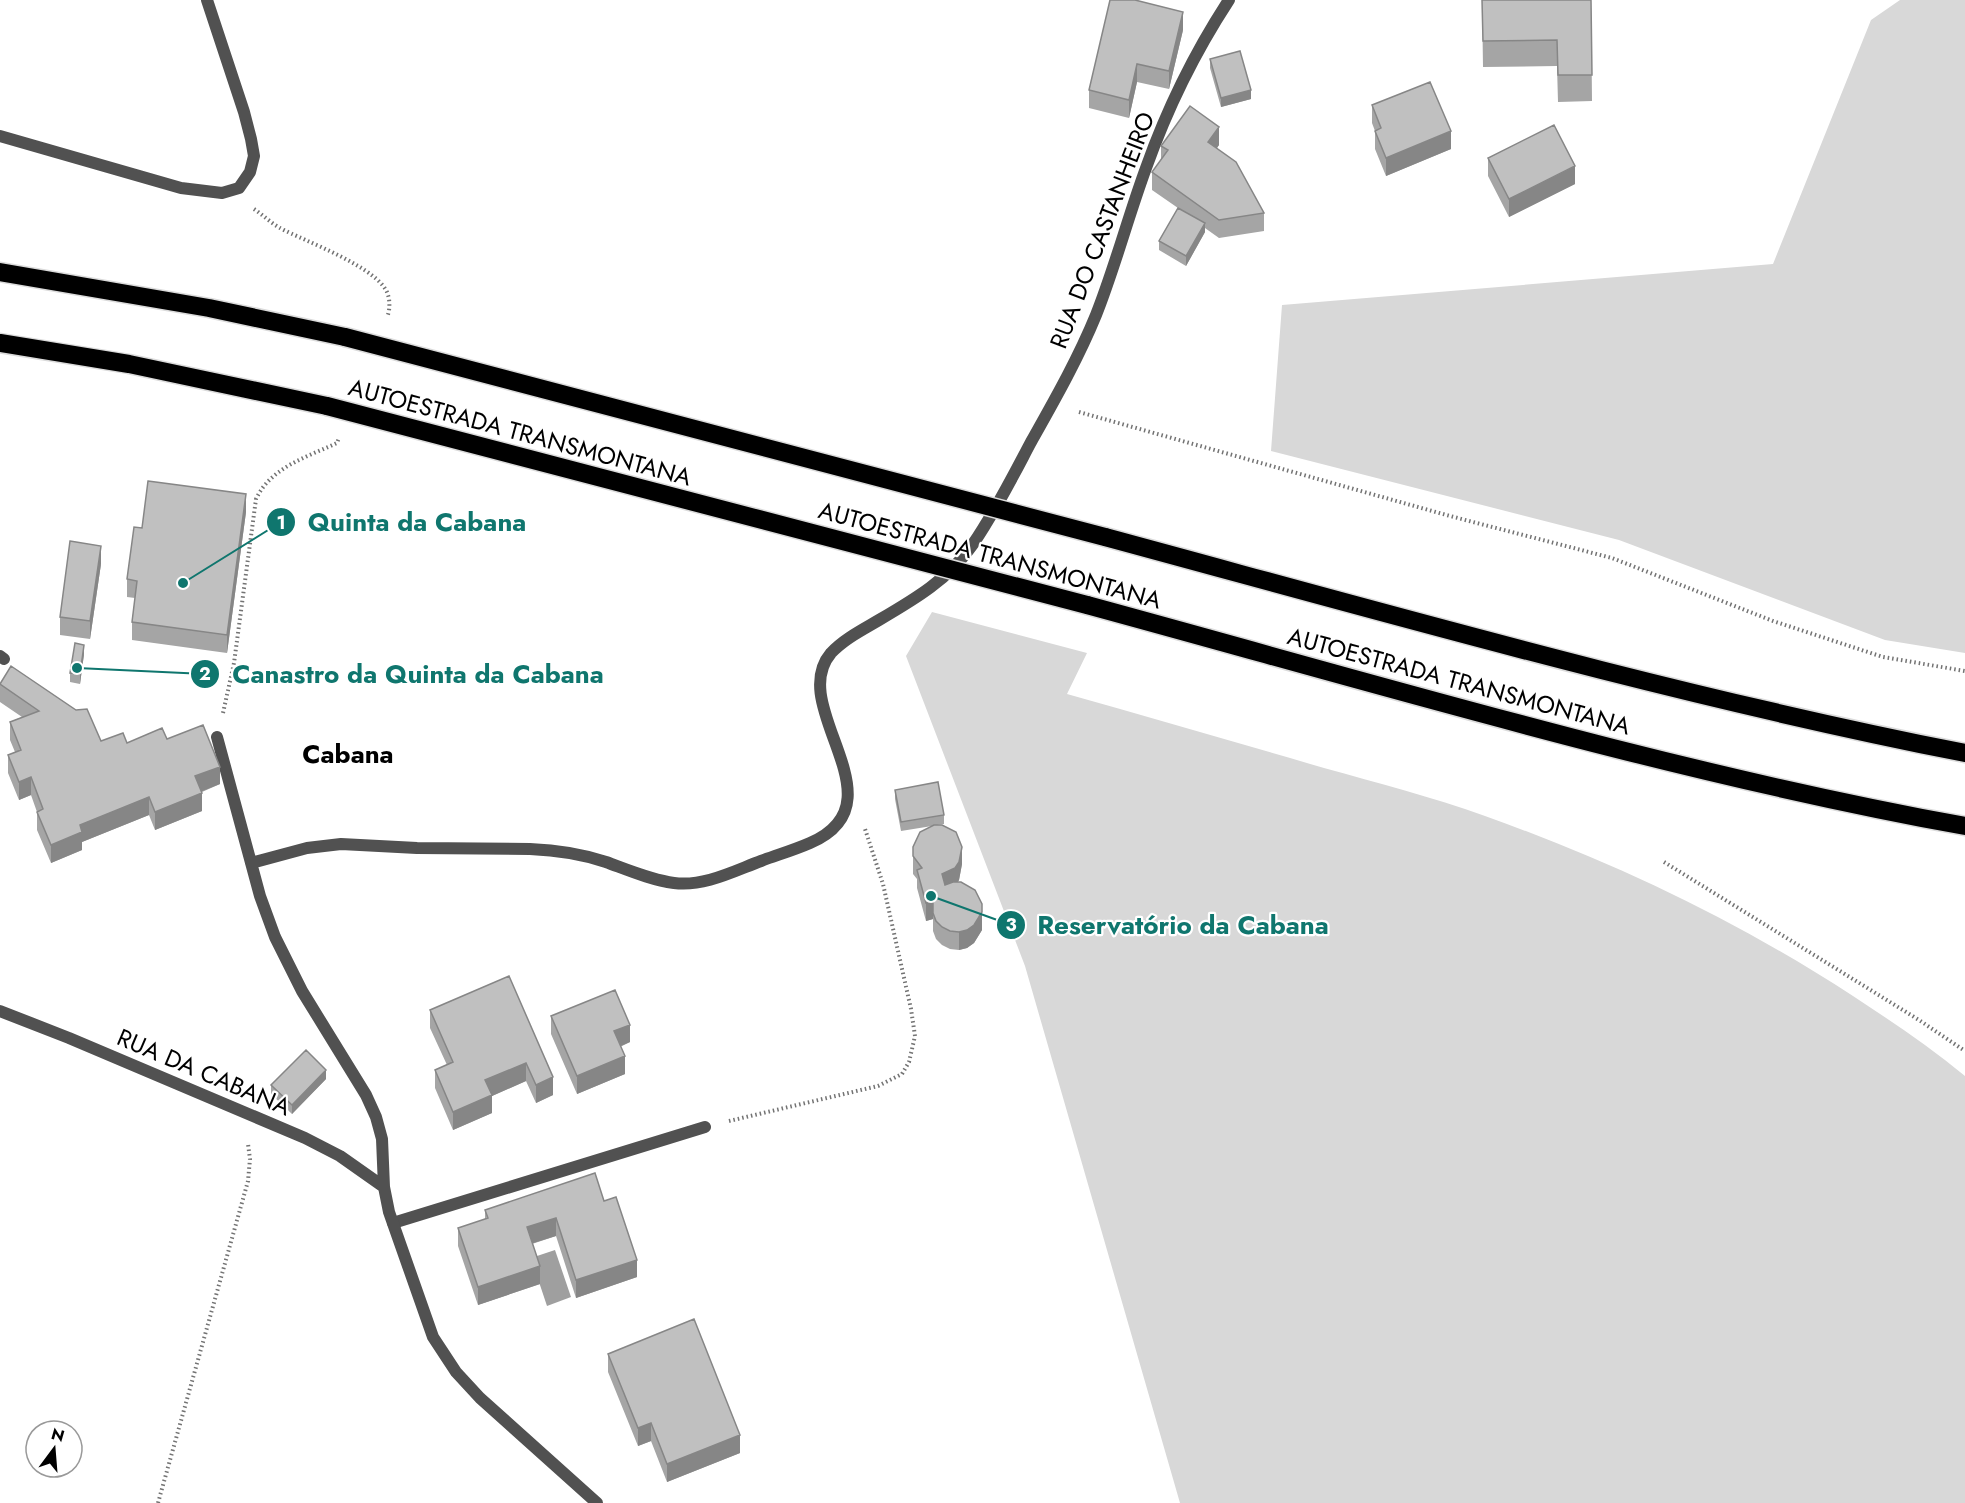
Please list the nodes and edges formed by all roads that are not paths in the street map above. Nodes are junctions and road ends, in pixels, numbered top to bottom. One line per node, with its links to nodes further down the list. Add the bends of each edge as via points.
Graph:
1 (207, 0): 3 (street, via 244,112 254,156 250,172 239,188 222,193 181,188)
2 (1229, 0): 9 (street, RUA DO CASTANHEIRO, via 1196,55 1156,142 1096,315 1052,405 983,528 954,568 919,597 846,640 824,664 821,692 847,790 840,821 829,833 806,845 689,884 666,882 585,856 530,849 341,844 307,848)
3 (0, 136)
4 (0, 272): 7 (highway, AUTOESTRADA TRANSMONTANA, bridge, via 209,308 345,337 1554,658 1727,702)
5 (0, 343): 8 (highway, AUTOESTRADA TRANSMONTANA, bridge, via 129,364 327,406 1614,747)
6 (217, 737): 9 (street)
7 (1965, 753)
8 (1965, 826)
9 (251, 863): 12 (street, via 284,956 372,1107 382,1139)
10 (0, 1011): 12 (street, RUA DA CABANA, via 305,1138 340,1156)
11 (705, 1128): 13 (street)
12 (384, 1187): 13 (street)
13 (393, 1223): 14 (street, via 425,1318 444,1356 489,1407)
14 (597, 1503)

